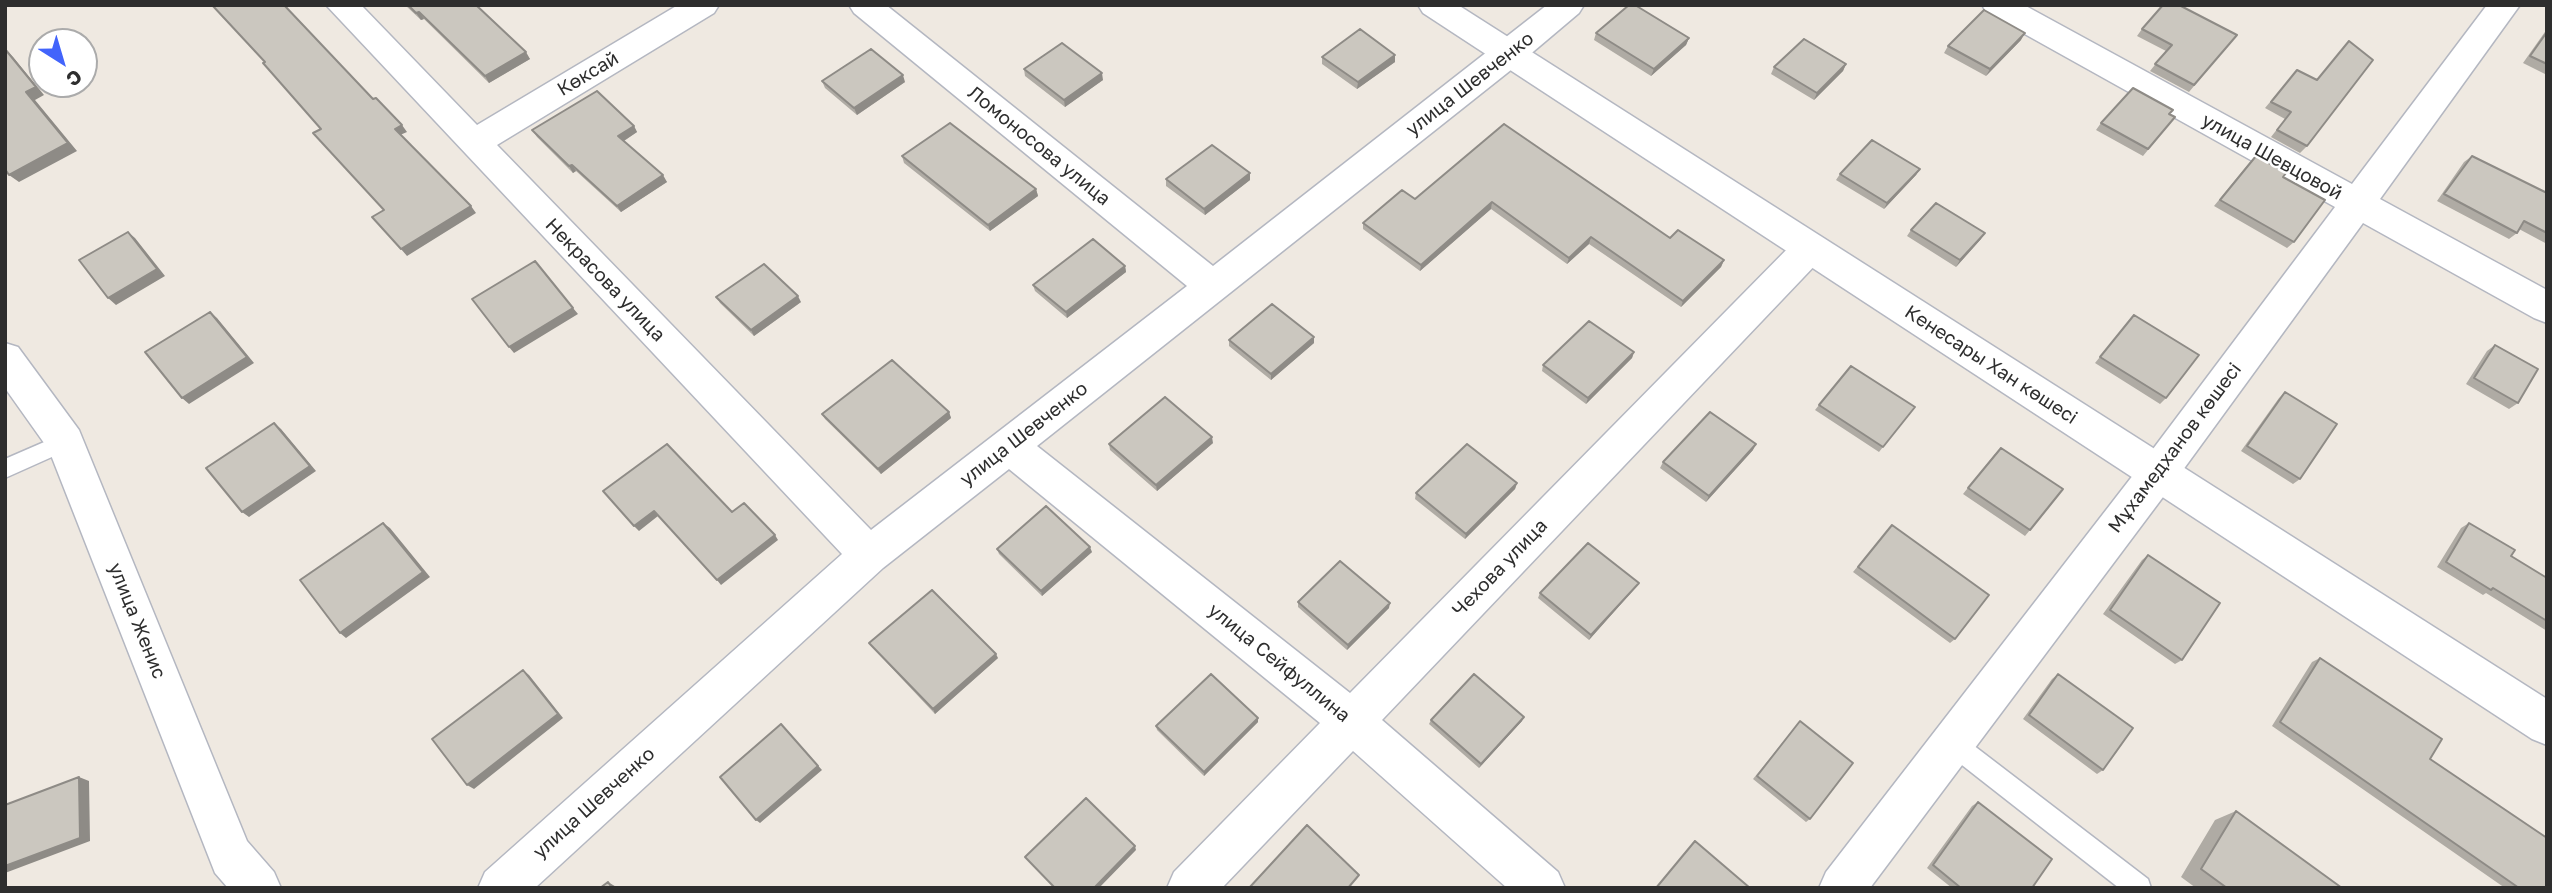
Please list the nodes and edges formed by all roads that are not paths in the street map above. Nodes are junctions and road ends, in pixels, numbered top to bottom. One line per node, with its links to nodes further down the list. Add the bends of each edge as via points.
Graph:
1 (342, 5): 9 (street, Некрасова улица)
2 (703, 5): 9 (street, Көксай)
3 (865, 5): 12 (street, Ломоносова улица)
4 (1434, 5): 8 (street, Кенесары Хан көшесі)
5 (1568, 5): 8 (street, улица Шевченко)
6 (1998, 5): 10 (street, улица Шевцовой)
7 (2504, 5): 10 (street, Мұхамедханов көшесі)
8 (1510, 54): 11 (street, Кенесары Хан көшесі); 12 (street, улица Шевченко)
9 (474, 143): 19 (street, Некрасова улица)
10 (2357, 204): 13 (street, улица Шевцовой); 18 (street, Мұхамедханов көшесі)
11 (1810, 248): 18 (street, Кенесары Хан көшесі); 20 (street, Чехова улица)
12 (1213, 286): 16 (street, улица Шевченко)
13 (2547, 308)
14 (5, 358): 15 (street, улица Женис)
15 (65, 442): 17 (lane); 23 (street, улица Женис, via 231,857)
16 (1009, 446): 19 (street, улица Шевченко); 20 (street, улица Сейфуллина)
17 (5, 469)
18 (2158, 473): 21 (street, Кенесары Хан көшесі); 22 (street, Мұхамедханов көшесі)
19 (869, 555): 24 (street, улица Шевченко)
20 (1351, 721): 25 (street, Чехова улица); 26 (street, улица Сейфуллина)
21 (2547, 724)
22 (1952, 743): 27 (street, Мұхамедханов көшесі); 28 (lane)
23 (258, 888)
24 (501, 888)
25 (1190, 888)
26 (1542, 888)
27 (1842, 888)
28 (2138, 888)

